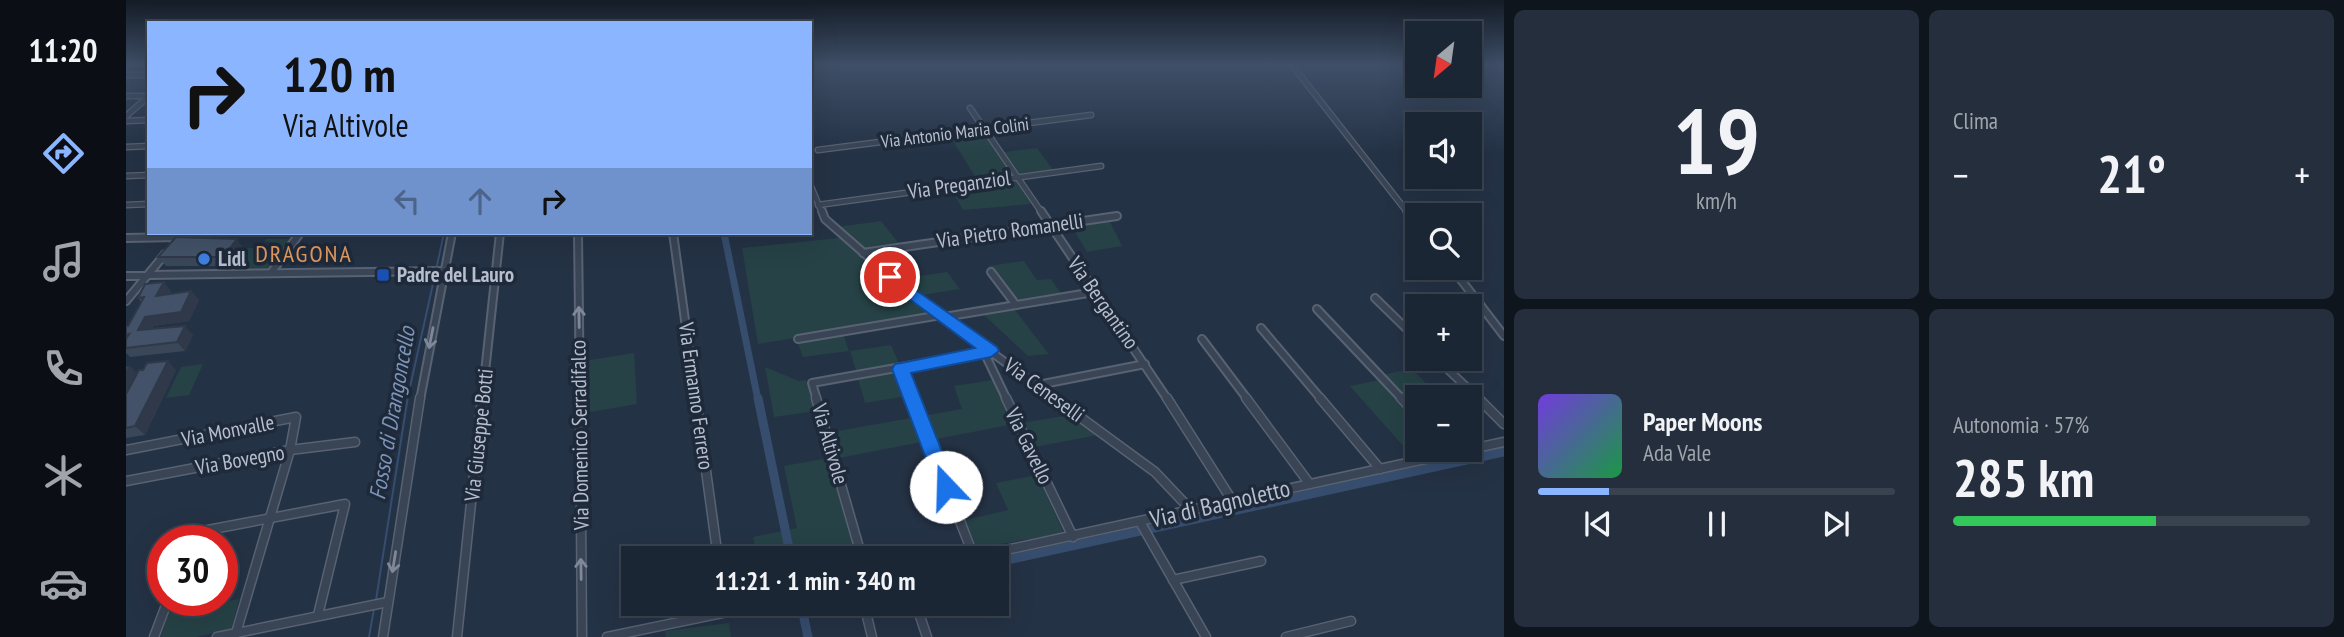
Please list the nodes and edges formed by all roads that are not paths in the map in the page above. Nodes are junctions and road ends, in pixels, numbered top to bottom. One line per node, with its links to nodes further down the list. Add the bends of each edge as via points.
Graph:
1 (1315, 95): 21 (street)
2 (126, 96): 3 (street)
3 (147, 96)
4 (147, 98): 7 (street)
5 (970, 107): 9 (street, Via Bergantino)
6 (1091, 115): 9 (street, Via Antonio Maria Colini)
7 (126, 118): 8 (street)
8 (147, 120)
9 (984, 129): 12 (street, Via Antonio Maria Colini); 16 (street, Via Bergantino)
10 (147, 146): 11 (street)
11 (126, 147)
12 (818, 150)
13 (1101, 166): 16 (street, Via Preganziol)
14 (126, 176): 15 (street)
15 (147, 176)
16 (1018, 177): 20 (street, Via Preganziol); 23 (street, Via Bergantino)
17 (812, 189): 20 (street, Via Ceneselli)
18 (147, 204): 19 (street)
19 (126, 205)
20 (818, 205): 31 (street, Via Ceneselli, via 829,223)
21 (1405, 209)
22 (1117, 216): 23 (street, Via Pietro Romanelli)
23 (1050, 225): 31 (street, Via Pietro Romanelli); 38 (street, Via Bergantino)
24 (181, 235): 30 (street); 35 (street)
25 (299, 235): 34 (street)
26 (452, 235): 32 (street)
27 (500, 235): 88 (street, Via Giuseppe Botti)
28 (578, 235): 89 (street, Via Domenico Serradifalco, one-way to 28)
29 (673, 235): 71 (street, Via Ermanno Ferrero)
30 (126, 238)
31 (862, 253): 43 (street, Via Ceneselli)
32 (444, 271): 34 (street); 77 (street, one-way to 77)
33 (991, 272): 41 (street)
34 (271, 273): 35 (street)
35 (148, 275): 36 (street); 40 (street)
36 (126, 276)
37 (1461, 280): 46 (street)
38 (1094, 292): 41 (street); 50 (street, Via Bergantino)
39 (1375, 298): 44 (street)
40 (126, 301)
41 (1016, 305): 43 (street)
42 (1317, 309): 54 (street)
43 (942, 316): 47 (street); 49 (street, Via Ceneselli)
44 (1405, 327)
45 (1261, 328): 62 (street)
46 (1504, 336)
47 (798, 339)
48 (1202, 339): 64 (street)
49 (988, 353): 51 (street, Via Altivole); 53 (street, Via Ceneselli); 70 (street, Via Gavello)
50 (1145, 364): 53 (street); 65 (street, Via Bergantino)
51 (901, 369): 72 (street, Via Altivole, via 812,383); 73 (street)
52 (1449, 371): 55 (street)
53 (1038, 385): 66 (street, Via Ceneselli, via 1154,472)
54 (1405, 402)
55 (1504, 424)
56 (355, 442): 60 (street, Via Bovegno)
57 (1504, 442): 58 (street, Via di Bagnoletto)
58 (1482, 446)
59 (126, 450): 60 (street, Via Monvalle, via 296,417)
60 (290, 450): 63 (street, Via Bovegno); 67 (street)
61 (1406, 462): 62 (street, Via di Bagnoletto)
62 (1380, 468): 64 (street, Via di Bagnoletto)
63 (126, 481)
64 (1309, 483): 65 (street, Via di Bagnoletto)
65 (1233, 502): 66 (street, Via di Bagnoletto)
66 (1192, 510): 69 (street, Via di Bagnoletto)
67 (270, 517): 68 (street); 78 (street, via 345,504); 84 (street)
68 (231, 525)
69 (1144, 528): 70 (street, Via di Bagnoletto); 76 (street)
70 (1073, 537): 74 (street, Via di Bagnoletto)
71 (716, 546)
72 (859, 546)
73 (967, 546)
74 (1009, 550)
75 (1261, 561): 76 (street)
76 (1173, 580): 93 (street)
77 (385, 602): 78 (street); 87 (street)
78 (318, 615): 84 (street)
79 (161, 616): 85 (street)
80 (692, 616): 90 (street)
81 (867, 616): 91 (street)
82 (920, 616): 92 (street)
83 (1351, 621): 94 (street)
84 (236, 633): 86 (street)
85 (154, 637)
86 (217, 637)
87 (383, 637)
88 (457, 637)
89 (582, 637)
90 (607, 637)
91 (872, 637)
92 (927, 637)
93 (1206, 637)
94 (1286, 637)

